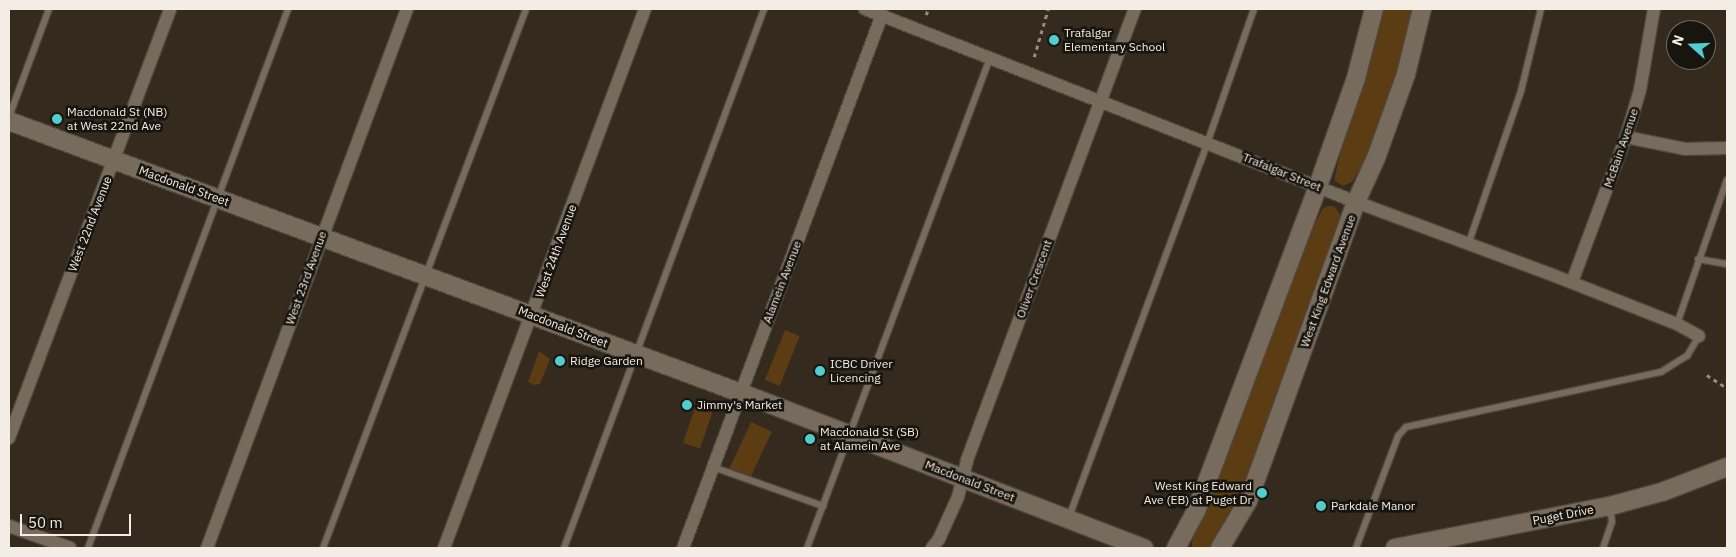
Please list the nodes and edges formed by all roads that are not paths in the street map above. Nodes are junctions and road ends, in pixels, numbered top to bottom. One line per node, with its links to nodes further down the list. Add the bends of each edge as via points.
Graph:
1 (49, 9): 18 (lane)
2 (170, 9): 23 (street, West 22nd Avenue)
3 (288, 9): 26 (lane)
4 (407, 9): 28 (street, West 23rd Avenue)
5 (526, 9): 32 (lane)
6 (645, 9): 34 (street, West 24th Avenue)
7 (764, 9): 37 (lane)
8 (865, 9): 15 (street, Trafalgar Street)
9 (1135, 9): 17 (street, Oliver Crescent)
10 (1254, 9): 21 (lane)
11 (1374, 9): 25 (street, via 1356,78)
12 (1422, 9): 27 (street, West King Edward Avenue, via 1406,74 1376,158)
13 (1540, 9): 29 (lane, via 1521,91)
14 (1654, 9): 20 (street, McBain Avenue, via 1640,90)
15 (882, 15): 16 (street, Trafalgar Street); 38 (street, Alamein Avenue)
16 (990, 58): 17 (street, Trafalgar Street); 39 (lane)
17 (1101, 100): 21 (street, Trafalgar Street); 43 (street, Oliver Crescent)
18 (9, 116)
19 (9, 121): 23 (street, Macdonald Street)
20 (1626, 137): 22 (street, via 1685,149); 33 (street, McBain Avenue)
21 (1208, 142): 25 (street, Trafalgar Street); 46 (lane)
22 (1727, 148)
23 (113, 160): 26 (street, Macdonald Street); 40 (street, West 22nd Avenue)
24 (1727, 180): 30 (lane)
25 (1318, 186): 27 (street, Trafalgar Street); 60 (street, via 1196,511)
26 (217, 199): 28 (street, Macdonald Street); 50 (lane)
27 (1356, 202): 29 (street, Trafalgar Street); 61 (street, West King Edward Avenue, via 1248,501)
28 (321, 238): 32 (street, Macdonald Street); 51 (street, West 23rd Avenue)
29 (1469, 242): 33 (street, Trafalgar Street)
30 (1698, 259): 31 (lane); 35 (lane)
31 (1727, 264)
32 (426, 276): 34 (street, Macdonald Street); 52 (lane)
33 (1572, 282): 35 (street, Trafalgar Street)
34 (532, 315): 37 (street, Macdonald Street); 53 (street, West 24th Avenue)
35 (1677, 324): 36 (street, Trafalgar Street)
36 (1699, 336): 62 (lane, via 1687,356 1661,372 1406,427 1398,436)
37 (636, 355): 38 (street, Macdonald Street); 54 (lane)
38 (740, 393): 39 (street, Macdonald Street); 41 (street, Alamein Avenue)
39 (849, 435): 43 (street, Macdonald Street); 44 (lane)
40 (9, 438)
41 (713, 467): 44 (lane); 55 (street, Alamein Avenue)
42 (1727, 467): 45 (street, Puget Drive, via 1662,492)
43 (962, 479): 46 (street, Macdonald Street); 57 (street, Oliver Crescent, via 956,501)
44 (822, 506): 56 (lane)
45 (1610, 506): 63 (street, Puget Drive); 64 (lane, via 1612,522)
46 (1068, 519): 48 (street, Macdonald Street)
47 (9, 526): 49 (street)
48 (1104, 533): 58 (street); 59 (street, Macdonald Street)
49 (70, 548)
50 (88, 548)
51 (207, 548)
52 (324, 548)
53 (444, 548)
54 (564, 548)
55 (683, 548)
56 (807, 548)
57 (932, 548)
58 (1115, 548)
59 (1144, 548)
60 (1176, 548)
61 (1220, 548)
62 (1356, 548)
63 (1395, 548)
64 (1603, 548)

